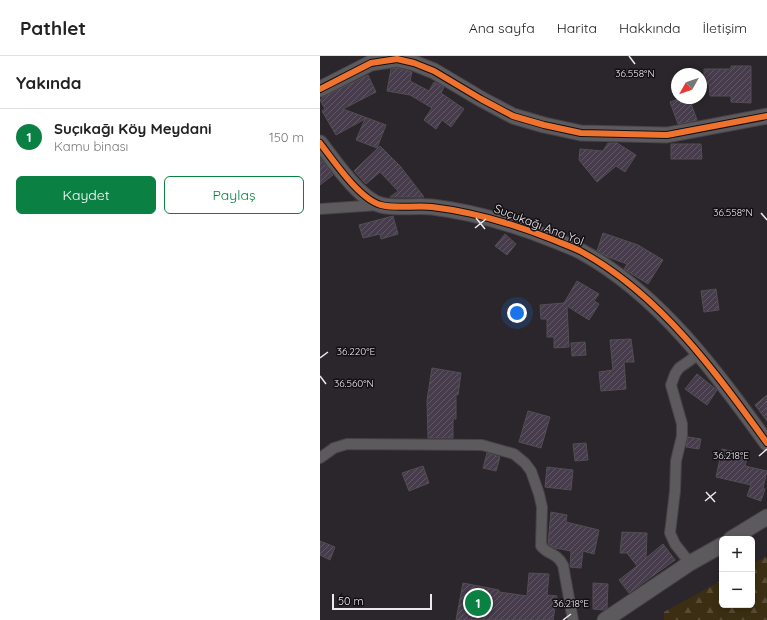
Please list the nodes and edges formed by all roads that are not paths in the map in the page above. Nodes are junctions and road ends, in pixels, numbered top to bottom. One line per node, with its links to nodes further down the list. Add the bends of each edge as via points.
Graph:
1 (320, 89): 2 (street, via 370,62 397,59 414,62 434,71 513,116 581,133 667,135)
2 (767, 116)
3 (320, 143): 4 (street, via 354,185)
4 (381, 205): 5 (street); 6 (street, Suçukağı Ana Yol, via 431,207 480,214 536,232 581,251 608,268 666,316)
5 (320, 209)
6 (699, 354): 7 (street, Suçukağı Ana Yol, via 736,399); 12 (street, via 679,368 671,385 682,424 682,436 676,461 670,533)
7 (767, 443)
8 (320, 458): 13 (street, via 334,448 347,444 482,445 514,454 531,471 542,507 541,546 559,557 563,565)
9 (767, 517): 10 (street)
10 (736, 536)
11 (719, 546): 12 (street)
12 (690, 563): 14 (street)
13 (573, 620)
14 (605, 620)

